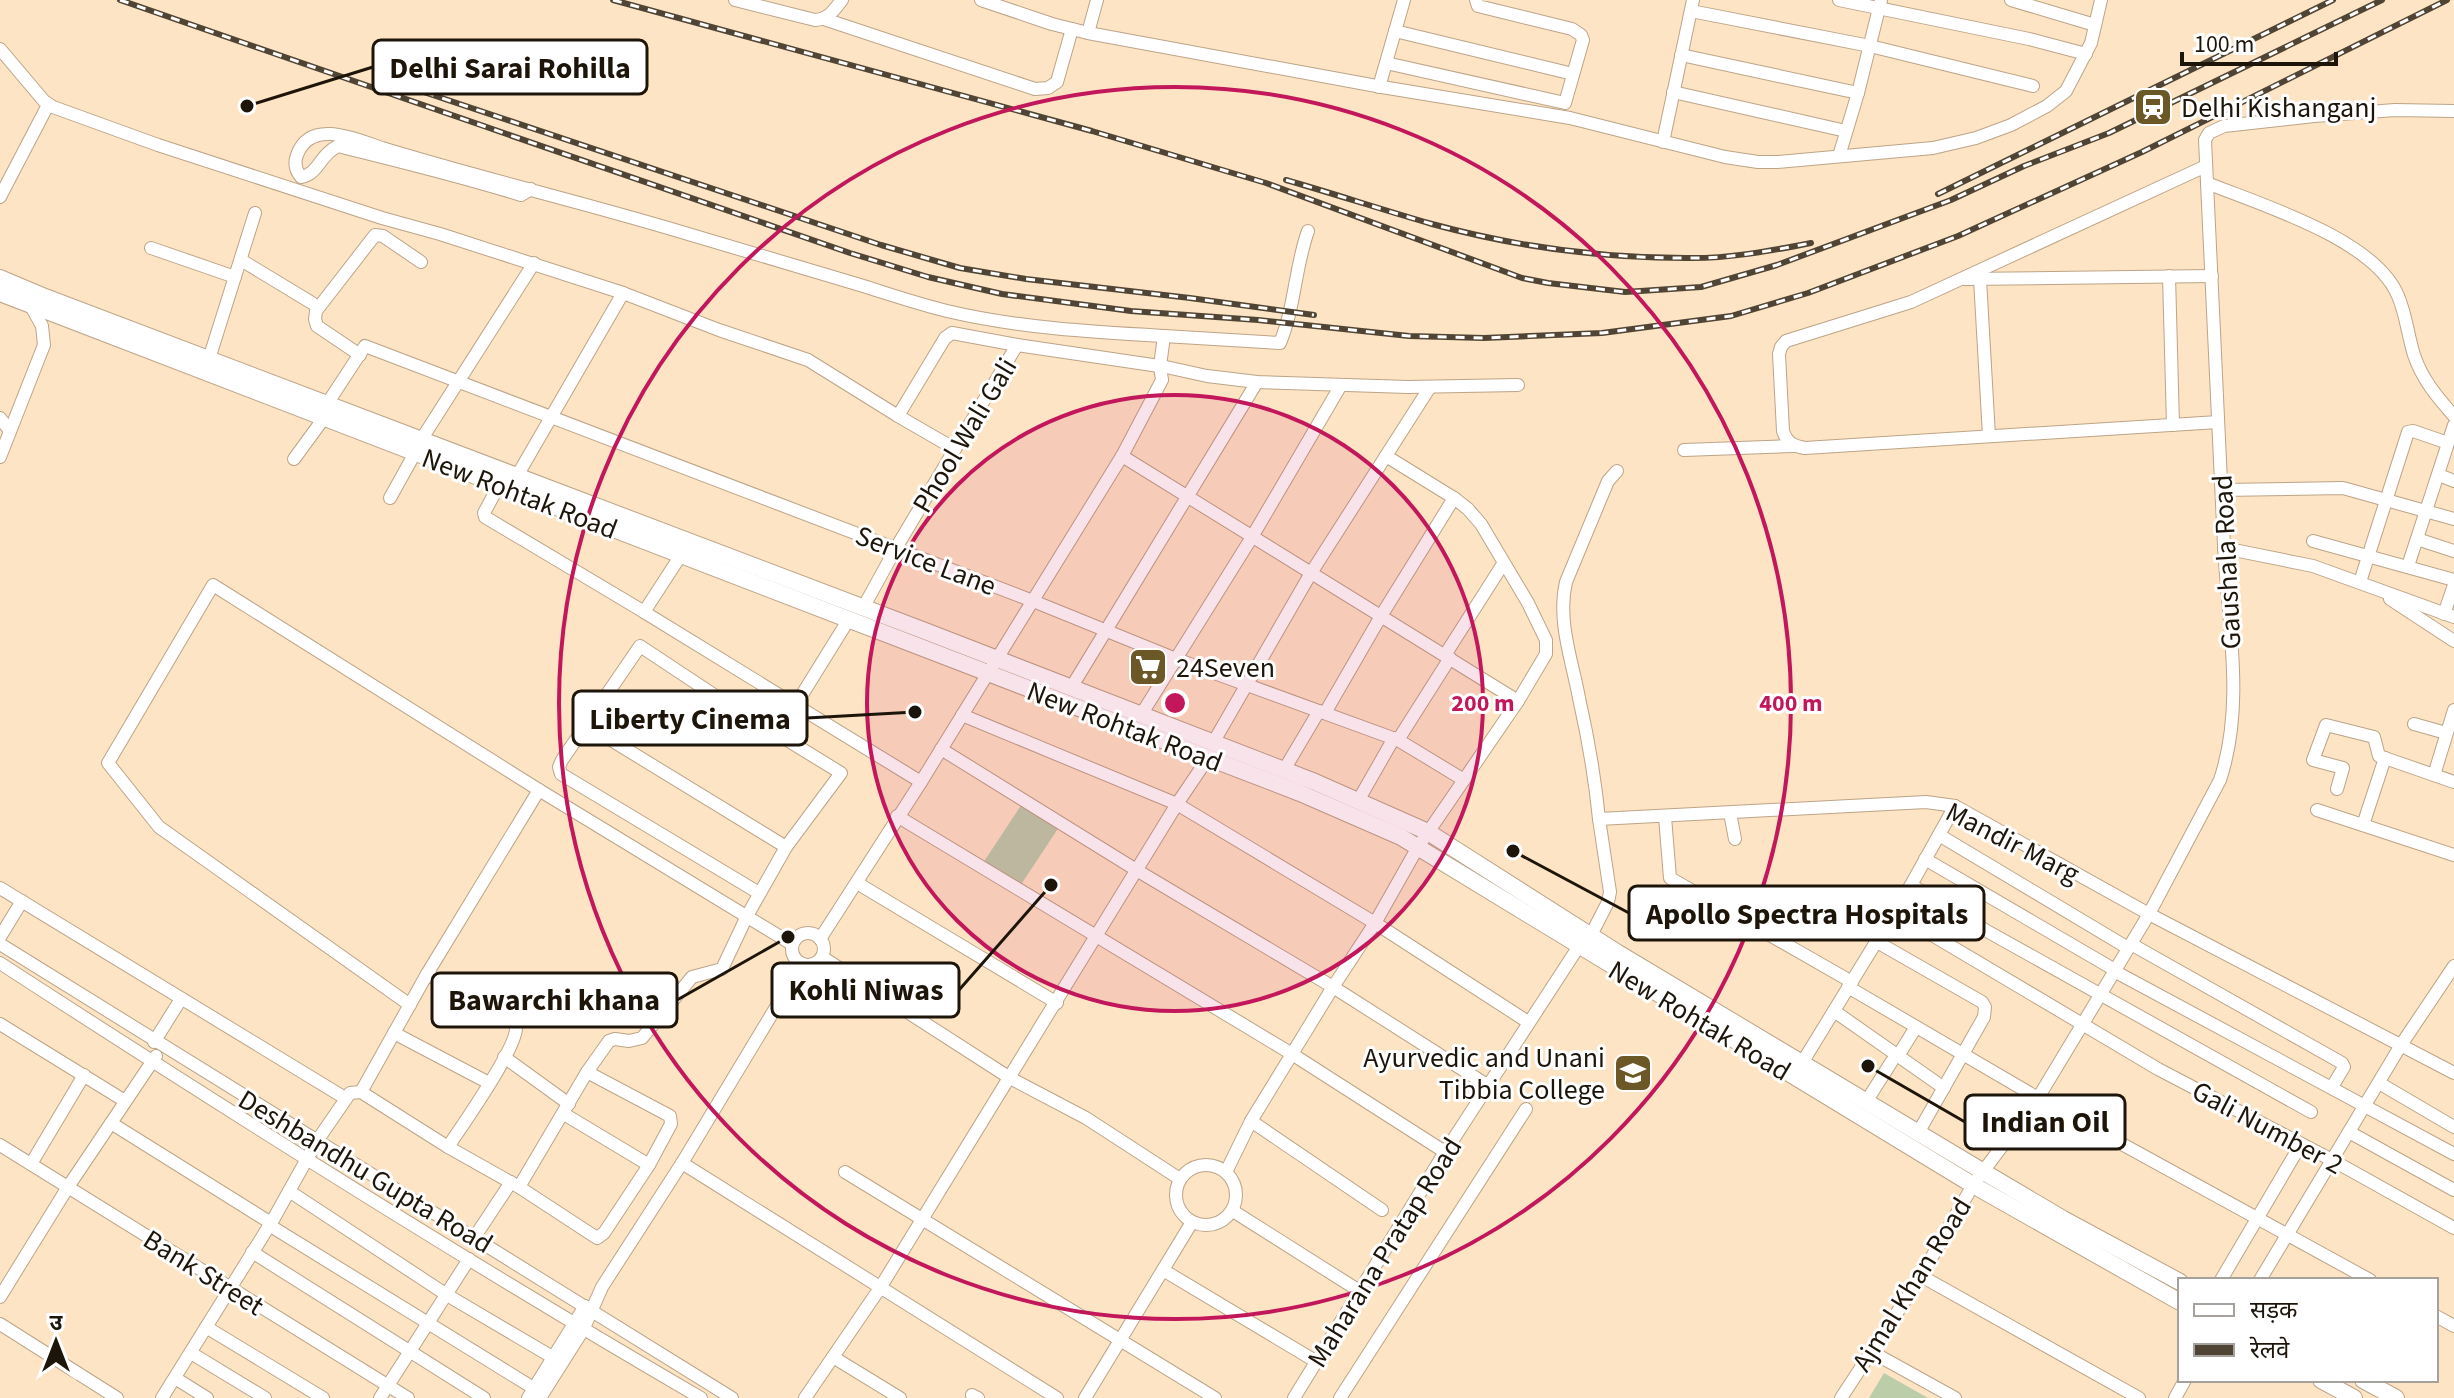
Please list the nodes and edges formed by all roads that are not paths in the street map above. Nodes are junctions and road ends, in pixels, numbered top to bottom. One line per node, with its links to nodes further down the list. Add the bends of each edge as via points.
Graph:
1 (735, 0): 12 (street, via 806,20)
2 (842, 0): 12 (street)
3 (981, 0): 14 (street)
4 (1097, 0): 16 (street)
5 (1404, 0): 15 (street)
6 (1476, 0): 22 (street, via 1478,6 1577,31 1583,40)
7 (1839, 0): 10 (street)
8 (2011, 0): 13 (street)
9 (2101, 0): 13 (street)
10 (1880, 5): 17 (street); 19 (street)
11 (1692, 6): 17 (street); 20 (street)
12 (824, 19): 14 (street, via 1035,89 1057,82)
13 (2095, 25): 19 (street)
14 (1072, 29): 16 (street)
15 (1395, 31): 21 (street); 22 (street)
16 (1088, 33): 24 (street)
17 (1870, 46): 23 (street); 26 (street)
18 (0, 49): 27 (street)
19 (2086, 54): 31 (street, via 2066,91 2011,125 1945,145)
20 (1681, 55): 25 (street); 26 (street)
21 (1386, 63): 22 (street, via 1563,103); 24 (street)
22 (1573, 74)
23 (2033, 86)
24 (1379, 87): 30 (street, via 1570,118)
25 (1673, 92): 29 (street); 30 (street)
26 (1858, 93): 29 (street)
27 (48, 105): 35 (street); 41 (street, via 382,218)
28 (2452, 112): 32 (street, Gaushala Road, via 2395,110 2224,126 2205,140)
29 (1846, 131): 31 (street)
30 (1663, 142): 31 (street, via 1758,162)
31 (1839, 156)
32 (2206, 166): 33 (street, Gaushala Road); 46 (street)
33 (2207, 183): 43 (street, Gaushala Road); 64 (street, via 2323,231 2372,261 2399,297 2419,369)
34 (531, 189): 34 (street, via 521,195 338,146 309,176 301,177 295,162 308,138 339,134); 52 (street, via 947,311 1048,328)
35 (0, 197)
36 (255, 213): 39 (street)
37 (1308, 231): 52 (street, via 1280,343)
38 (151, 248): 44 (street)
39 (241, 260): 44 (street); 50 (street)
40 (421, 262): 54 (street, via 375,235 316,311 317,326)
41 (534, 263): 49 (street); 57 (street)
42 (2169, 276): 43 (street); 47 (street); 68 (street)
43 (2212, 276): 67 (street, Gaushala Road)
44 (235, 277): 55 (street)
45 (0, 278): 55 (main road, New Rohtak Road)
46 (1957, 279): 47 (street); 74 (street, via 1911,302 1786,341 1779,354 1783,431)
47 (1980, 279): 71 (street)
48 (0, 293): 51 (main road, New Rohtak Road)
49 (623, 293): 63 (street, via 808,360); 65 (street)
50 (312, 303)
51 (31, 306): 62 (main road, New Rohtak Road); 70 (street, via 42,326 44,345)
52 (1164, 336): 56 (street)
53 (1017, 345): 56 (street); 63 (street, via 948,334); 75 (street, Phool Wali Gali)
54 (360, 355): 57 (street, Service Lane, via 365,346); 62 (street)
55 (209, 359): 62 (main road, New Rohtak Road)
56 (1160, 366): 58 (street); 77 (street, via 1160,386)
57 (457, 381): 65 (street, Service Lane); 73 (street)
58 (1257, 382): 59 (street); 87 (street)
59 (1341, 385): 61 (street); 93 (street)
60 (1518, 385): 61 (street)
61 (1430, 387): 78 (street)
62 (326, 411): 73 (main road, New Rohtak Road); 80 (street)
63 (898, 416): 75 (street)
64 (2454, 416)
65 (551, 417): 83 (street); 96 (street, Service Lane)
66 (0, 418): 70 (street)
67 (2218, 422): 68 (street); 86 (street, Gaushala Road)
68 (2173, 425): 71 (street)
69 (2454, 425): 72 (street)
70 (10, 431): 79 (street)
71 (1989, 436): 74 (street)
72 (2448, 443): 82 (street); 90 (street, via 2408,432)
73 (418, 446): 83 (main road, New Rohtak Road); 85 (main road, New Rohtak Road); 88 (street)
74 (1793, 446): 76 (street)
75 (955, 449): 96 (street, Phool Wali Gali)
76 (1684, 450)
77 (1122, 456): 87 (street); 106 (street)
78 (1386, 456): 89 (street); 103 (street)
79 (0, 457)
80 (294, 459)
81 (1617, 471): 146 (street, via 1608,481 1563,600)
82 (2439, 475): 84 (street); 91 (street)
83 (517, 476): 107 (main road, New Rohtak Road)
84 (2454, 481)
85 (499, 485): 99 (main road, New Rohtak Road); 108 (street, via 485,517)
86 (2222, 490): 90 (street, via 2331,487); 97 (street, Gaushala Road)
87 (1188, 497): 93 (street); 112 (street)
88 (390, 498)
89 (1454, 498): 101 (street, via 1476,516); 109 (street)
90 (2386, 499): 91 (street); 100 (street)
91 (2426, 511): 92 (street); 94 (street)
92 (2454, 519)
93 (1252, 537): 103 (street); 115 (street)
94 (2417, 539): 98 (street); 102 (street)
95 (2313, 541): 100 (street)
96 (896, 548): 106 (street, Service Lane); 107 (street, Phool Wali Gali)
97 (2224, 548): 105 (street, via 2304,563); 162 (street, Gaushala Road, via 2233,711 2227,759)
98 (2454, 551)
99 (681, 555): 108 (street); 111 (main road, New Rohtak Road)
100 (2368, 555): 102 (street); 105 (street)
101 (1503, 564): 114 (street); 119 (street, via 1548,645)
102 (2408, 566): 104 (street)
103 (1311, 573): 109 (street); 117 (street)
104 (2454, 583): 110 (street)
105 (2366, 585): 110 (street); 113 (street)
106 (1033, 601): 112 (street, Service Lane); 116 (street)
107 (863, 608): 116 (main road, New Rohtak Road)
108 (646, 613): 120 (street)
109 (1381, 616): 114 (street); 122 (street)
110 (2449, 616)
111 (849, 619): 116 (main road, New Rohtak Road); 120 (street)
112 (1106, 629): 115 (street, Service Lane); 118 (street)
113 (2454, 641)
114 (1447, 657): 119 (street); 128 (street)
115 (1176, 659): 117 (street, Service Lane); 124 (street)
116 (992, 666): 118 (main road, New Rohtak Road); 123 (street); 130 (main road, New Rohtak Road)
117 (1246, 685): 122 (street, Service Lane); 130 (street)
118 (1071, 688): 124 (main road, New Rohtak Road)
119 (1518, 701): 134 (street)
120 (795, 706): 135 (street)
121 (2454, 710): 127 (street)
122 (1322, 712): 128 (street, Service Lane); 132 (street)
123 (962, 715): 129 (street); 140 (street)
124 (1141, 715): 130 (main road, New Rohtak Road)
125 (585, 724): 151 (street); 151 (street, via 640,646 667,662 841,773); 159 (street, via 562,760 561,774)
126 (2414, 724): 127 (street)
127 (2446, 733): 133 (street)
128 (1396, 739): 134 (street, Service Lane); 139 (street)
129 (941, 749): 135 (street); 155 (street)
130 (1211, 750): 132 (main road, New Rohtak Road); 140 (street); 152 (main road, New Rohtak Road)
131 (2385, 758): 133 (street); 137 (street, via 2379,756 2374,737 2326,725 2313,760 2343,768); 147 (street)
132 (1284, 770): 139 (main road, New Rohtak Road)
133 (2434, 775): 136 (street)
134 (1464, 780): 148 (street)
135 (921, 782): 144 (street)
136 (2454, 782)
137 (2337, 789)
138 (539, 790): 163 (street); 178 (street); 184 (street, via 213,585 108,763 159,827)
139 (1358, 801): 148 (main road, New Rohtak Road)
140 (1177, 804): 155 (street); 164 (street)
141 (1955, 806): 143 (street, Mandir Marg, via 1926,802); 149 (street); 162 (street, Mandir Marg)
142 (2317, 810): 147 (street)
143 (1730, 813): 145 (street, Mandir Marg); 150 (street)
144 (897, 816): 156 (street); 166 (street)
145 (1665, 817): 146 (street, Mandir Marg); 179 (street, via 1670,878)
146 (1599, 819): 168 (street, via 1610,892)
147 (2363, 825): 153 (street)
148 (1428, 832): 152 (street); 168 (main road, New Rohtak Road)
149 (1939, 835): 154 (street); 172 (street)
150 (1735, 839)
151 (786, 847): 159 (street)
152 (1418, 847): 164 (street); 168 (main road, New Rohtak Road)
153 (2454, 855)
154 (1925, 859): 157 (street); 177 (street)
155 (1138, 871): 166 (street); 180 (street)
156 (857, 883): 167 (street); 183 (street)
157 (1911, 885): 161 (street); 181 (street)
158 (0, 888): 160 (street)
159 (759, 893): 163 (street)
160 (22, 901): 165 (street); 182 (street)
161 (1895, 913): 169 (street); 188 (street, Gali Number 2)
162 (2149, 914): 172 (street, Gaushala Road); 192 (street, Mandir Marg)
163 (747, 916): 171 (street); 199 (street, via 722,969 692,977 642,1038 609,1041)
164 (1375, 923): 180 (street); 186 (street)
165 (0, 937)
166 (1097, 937): 183 (street); 193 (street)
167 (820, 939): 171 (street, via 810,933 799,935); 173 (street)
168 (1585, 941): 186 (street, Maharana Pratap Road); 198 (main road, New Rohtak Road); 235 (main road, New Rohtak Road)
169 (1877, 942): 179 (street); 194 (street, via 1982,1002 1984,1017)
170 (0, 944): 191 (street, Deshbandhu Gupta Road)
171 (792, 944): 175 (street, via 794,958)
172 (2129, 946): 177 (street, Gaushala Road); 206 (street, via 2342,1063)
173 (822, 957): 175 (street); 202 (street)
174 (0, 963): 197 (street, Deshbandhu Gupta Road)
175 (802, 964): 230 (street)
176 (2454, 968): 192 (street)
177 (2115, 971): 181 (street, Gaushala Road); 206 (street)
178 (427, 974): 184 (street); 195 (street, via 515,1022)
179 (1850, 984): 185 (street); 189 (street)
180 (1333, 987): 193 (street); 205 (street)
181 (2100, 995): 188 (street, Gaushala Road); 216 (street)
182 (181, 999): 191 (street); 209 (street)
183 (1057, 1003): 202 (street)
184 (410, 1005): 190 (street)
185 (1834, 1011): 196 (street); 198 (street)
186 (1528, 1022): 205 (street, Maharana Pratap Road)
187 (0, 1024): 201 (street)
188 (2083, 1024): 210 (street, Gaushala Road); 223 (street, Gali Number 2)
189 (1916, 1027): 194 (street); 196 (street)
190 (394, 1033): 203 (street); 208 (street)
191 (158, 1044): 197 (street); 222 (street, Deshbandhu Gupta Road)
192 (2401, 1045): 200 (street, Mandir Marg); 204 (street)
193 (1292, 1054): 217 (street); 226 (street)
194 (1963, 1054): 207 (street); 210 (street)
195 (504, 1057): 203 (street); 214 (street)
196 (1895, 1058): 207 (street); 212 (street)
197 (152, 1062): 211 (street); 228 (street, Deshbandhu Gupta Road)
198 (1802, 1063): 212 (main road, New Rohtak Road)
199 (587, 1072): 214 (street); 232 (street, via 670,1116 671,1124)
200 (2454, 1073)
201 (84, 1075): 211 (street); 231 (street)
202 (1010, 1078): 236 (street, via 1086,1118); 244 (street)
203 (489, 1083): 225 (street)
204 (2379, 1083): 213 (street); 219 (street)
205 (1487, 1085): 226 (street, Maharana Pratap Road)
206 (2332, 1087): 213 (street)
207 (1944, 1088): 221 (street)
208 (361, 1092): 209 (street); 225 (street)
209 (345, 1098): 222 (street)
210 (2038, 1098): 235 (street, Gaushala Road); 243 (street)
211 (125, 1101): 218 (street)
212 (1866, 1102): 221 (main road, New Rohtak Road)
213 (2365, 1105): 220 (street); 227 (street)
214 (567, 1109): 232 (street); 237 (street)
215 (1526, 1109): 297 (street)
216 (2311, 1112)
217 (1251, 1121): 234 (street); 241 (street)
218 (111, 1123): 238 (street); 246 (street)
219 (2454, 1127)
220 (2349, 1132): 229 (street); 239 (street)
221 (1918, 1133): 235 (main road, New Rohtak Road)
222 (317, 1141): 228 (street); 249 (street, Deshbandhu Gupta Road)
223 (2301, 1144): 229 (street, Gali Number 2); 243 (street)
224 (0, 1145): 231 (street, Bank Street)
225 (448, 1147): 237 (street)
226 (1445, 1152): 260 (street, Maharana Pratap Road)
227 (2454, 1154)
228 (307, 1158): 240 (street); 251 (street, Deshbandhu Gupta Road)
229 (2332, 1160): 247 (street, Gali Number 2); 248 (street)
230 (682, 1163): 259 (street); 264 (street)
231 (31, 1164): 238 (street, Bank Street)
232 (649, 1165): 237 (street, via 597,1238)
233 (845, 1172): 244 (street)
234 (1226, 1172): 236 (street, via 1201,1165); 242 (street, via 1237,1190)
235 (1978, 1178): 253 (street, Ajmal Khan Road); 257 (main road, New Rohtak Road); 263 (main road, New Rohtak Road)
236 (1180, 1179): 245 (street, via 1177,1203)
237 (515, 1184): 249 (street)
238 (68, 1187): 258 (street, Bank Street); 262 (street)
239 (2454, 1190)
240 (289, 1191): 246 (street); 261 (street)
241 (1382, 1210)
242 (1233, 1211): 245 (street, via 1214,1224); 260 (street)
243 (2256, 1218): 248 (street); 254 (street)
244 (922, 1220): 259 (street); 269 (street)
245 (1192, 1222): 252 (street)
246 (270, 1224): 250 (street); 266 (street)
247 (2454, 1228)
248 (2286, 1234): 255 (street); 256 (street)
249 (474, 1238): 264 (street, Deshbandhu Gupta Road)
250 (252, 1252): 258 (street); 270 (street)
251 (469, 1259): 261 (street); 268 (street, Deshbandhu Gupta Road)
252 (1163, 1270): 269 (street); 275 (street)
253 (1921, 1276): 271 (street, Ajmal Khan Road); 300 (street)
254 (2222, 1278)
255 (2261, 1278)
256 (2366, 1278)
257 (2178, 1281)
258 (230, 1288): 267 (street); 279 (street, Bank Street)
259 (880, 1288): 273 (street); 293 (street)
260 (1361, 1292): 275 (street, Maharana Pratap Road)
261 (447, 1295): 266 (street); 274 (street)
262 (0, 1297)
263 (2178, 1301)
264 (589, 1308): 268 (street); 290 (street, Deshbandhu Gupta Road)
265 (0, 1324): 281 (street)
266 (428, 1324): 270 (street); 280 (street)
267 (206, 1327): 272 (street); 285 (street)
268 (579, 1327): 274 (street); 280 (street); 289 (street, Deshbandhu Gupta Road)
269 (1120, 1340): 294 (street); 295 (street)
270 (411, 1351): 279 (street); 288 (street)
271 (1870, 1351): 298 (street, Ajmal Khan Road); 299 (street)
272 (191, 1353): 276 (street); 284 (street)
273 (833, 1357): 291 (street); 292 (street)
274 (554, 1358): 280 (street)
275 (1317, 1362): 296 (street, Maharana Pratap Road)
276 (175, 1378): 282 (street); 283 (street)
277 (2325, 1382): 301 (main road)
278 (2367, 1382): 302 (main road)
279 (388, 1386): 286 (street); 287 (street, Bank Street)
280 (534, 1395)
281 (117, 1398)
282 (162, 1398)
283 (207, 1398)
284 (265, 1398)
285 (323, 1398)
286 (380, 1398)
287 (408, 1398)
288 (484, 1398)
289 (701, 1398)
290 (732, 1398)
291 (805, 1398)
292 (900, 1398)
293 (1057, 1398)
294 (1085, 1398)
295 (1215, 1398)
296 (1294, 1398)
297 (1340, 1398)
298 (1841, 1398)
299 (1955, 1398)
300 (2139, 1398)
301 (2354, 1398)
302 (2396, 1398)

